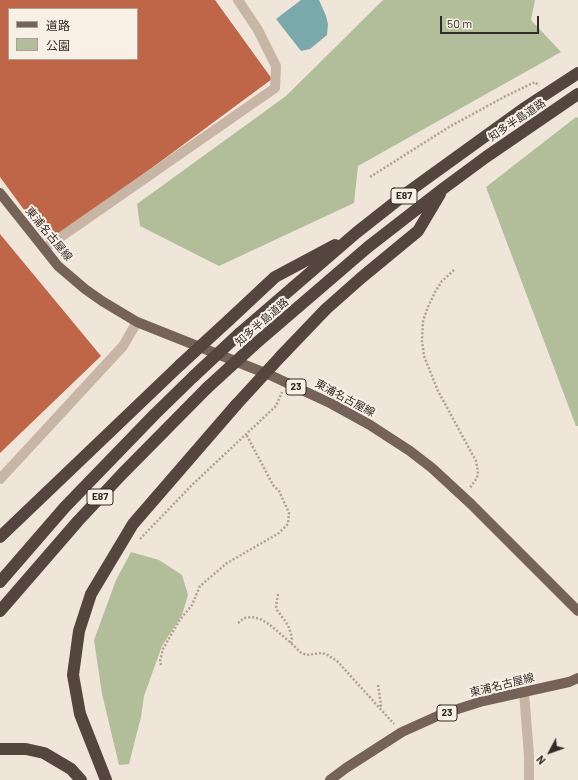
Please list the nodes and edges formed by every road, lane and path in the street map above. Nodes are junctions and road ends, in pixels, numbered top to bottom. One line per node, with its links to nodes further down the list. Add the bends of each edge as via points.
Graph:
1 (238, 0): 9 (street, via 258,30 276,66 275,88)
2 (578, 73): 3 (highway, 知多半島道路 / E87)
3 (548, 92): 5 (path, via 535,82 450,127); 8 (highway, 知多半島道路 / E87, via 438,170)
4 (578, 94): 6 (highway, 知多半島道路 / E87)
5 (370, 177)
6 (444, 188): 20 (highway, 知多半島道路 / E87, bridge, via 368,247 207,388 78,521); 32 (highway, bridge, via 418,231 326,309 236,405 133,524 91,594 79,631 73,675 80,714)
7 (0, 193): 9 (main road, 東浦名古屋線 / 23)
8 (356, 233): 16 (highway, bridge, via 275,277); 18 (highway, 知多半島道路 / E87, bridge, via 240,333 155,414 65,507)
9 (45, 248): 11 (main road, 東浦名古屋線 / 23, via 58,266 85,289)
10 (454, 270): 15 (path, via 442,281 428,307 423,321 422,341 424,356 438,391 476,461 477,478)
11 (137, 322): 12 (main road, 東浦名古屋線 / 23); 14 (street, via 123,346)
12 (286, 383): 13 (path, via 276,406); 15 (main road, 東浦名古屋線 / 23, via 370,425 410,451)
13 (246, 434): 17 (path); 24 (path, via 273,485 279,491 289,513 288,524 279,533 226,563 200,586 192,605 179,621 163,649)
14 (0, 479)
15 (463, 496): 21 (main road, 東浦名古屋線 / 23)
16 (0, 537)
17 (137, 542)
18 (0, 582)
19 (278, 594): 23 (path, via 277,610 288,625)
20 (0, 611)
21 (578, 611)
22 (238, 623): 23 (path, via 244,618 260,619)
23 (291, 643): 28 (path, via 306,655 322,653 338,662)
24 (161, 664)
25 (578, 678): 27 (main road, 東浦名古屋線 / 23)
26 (378, 685): 28 (path, via 382,705)
27 (524, 692): 29 (main road, 東浦名古屋線 / 23, via 442,714); 34 (street)
28 (379, 708): 29 (path)
29 (402, 732): 33 (main road, 東浦名古屋線 / 23)
30 (0, 749): 31 (highway, via 26,749 44,753 71,769)
31 (81, 780)
32 (106, 780)
33 (330, 780)
34 (529, 780)

